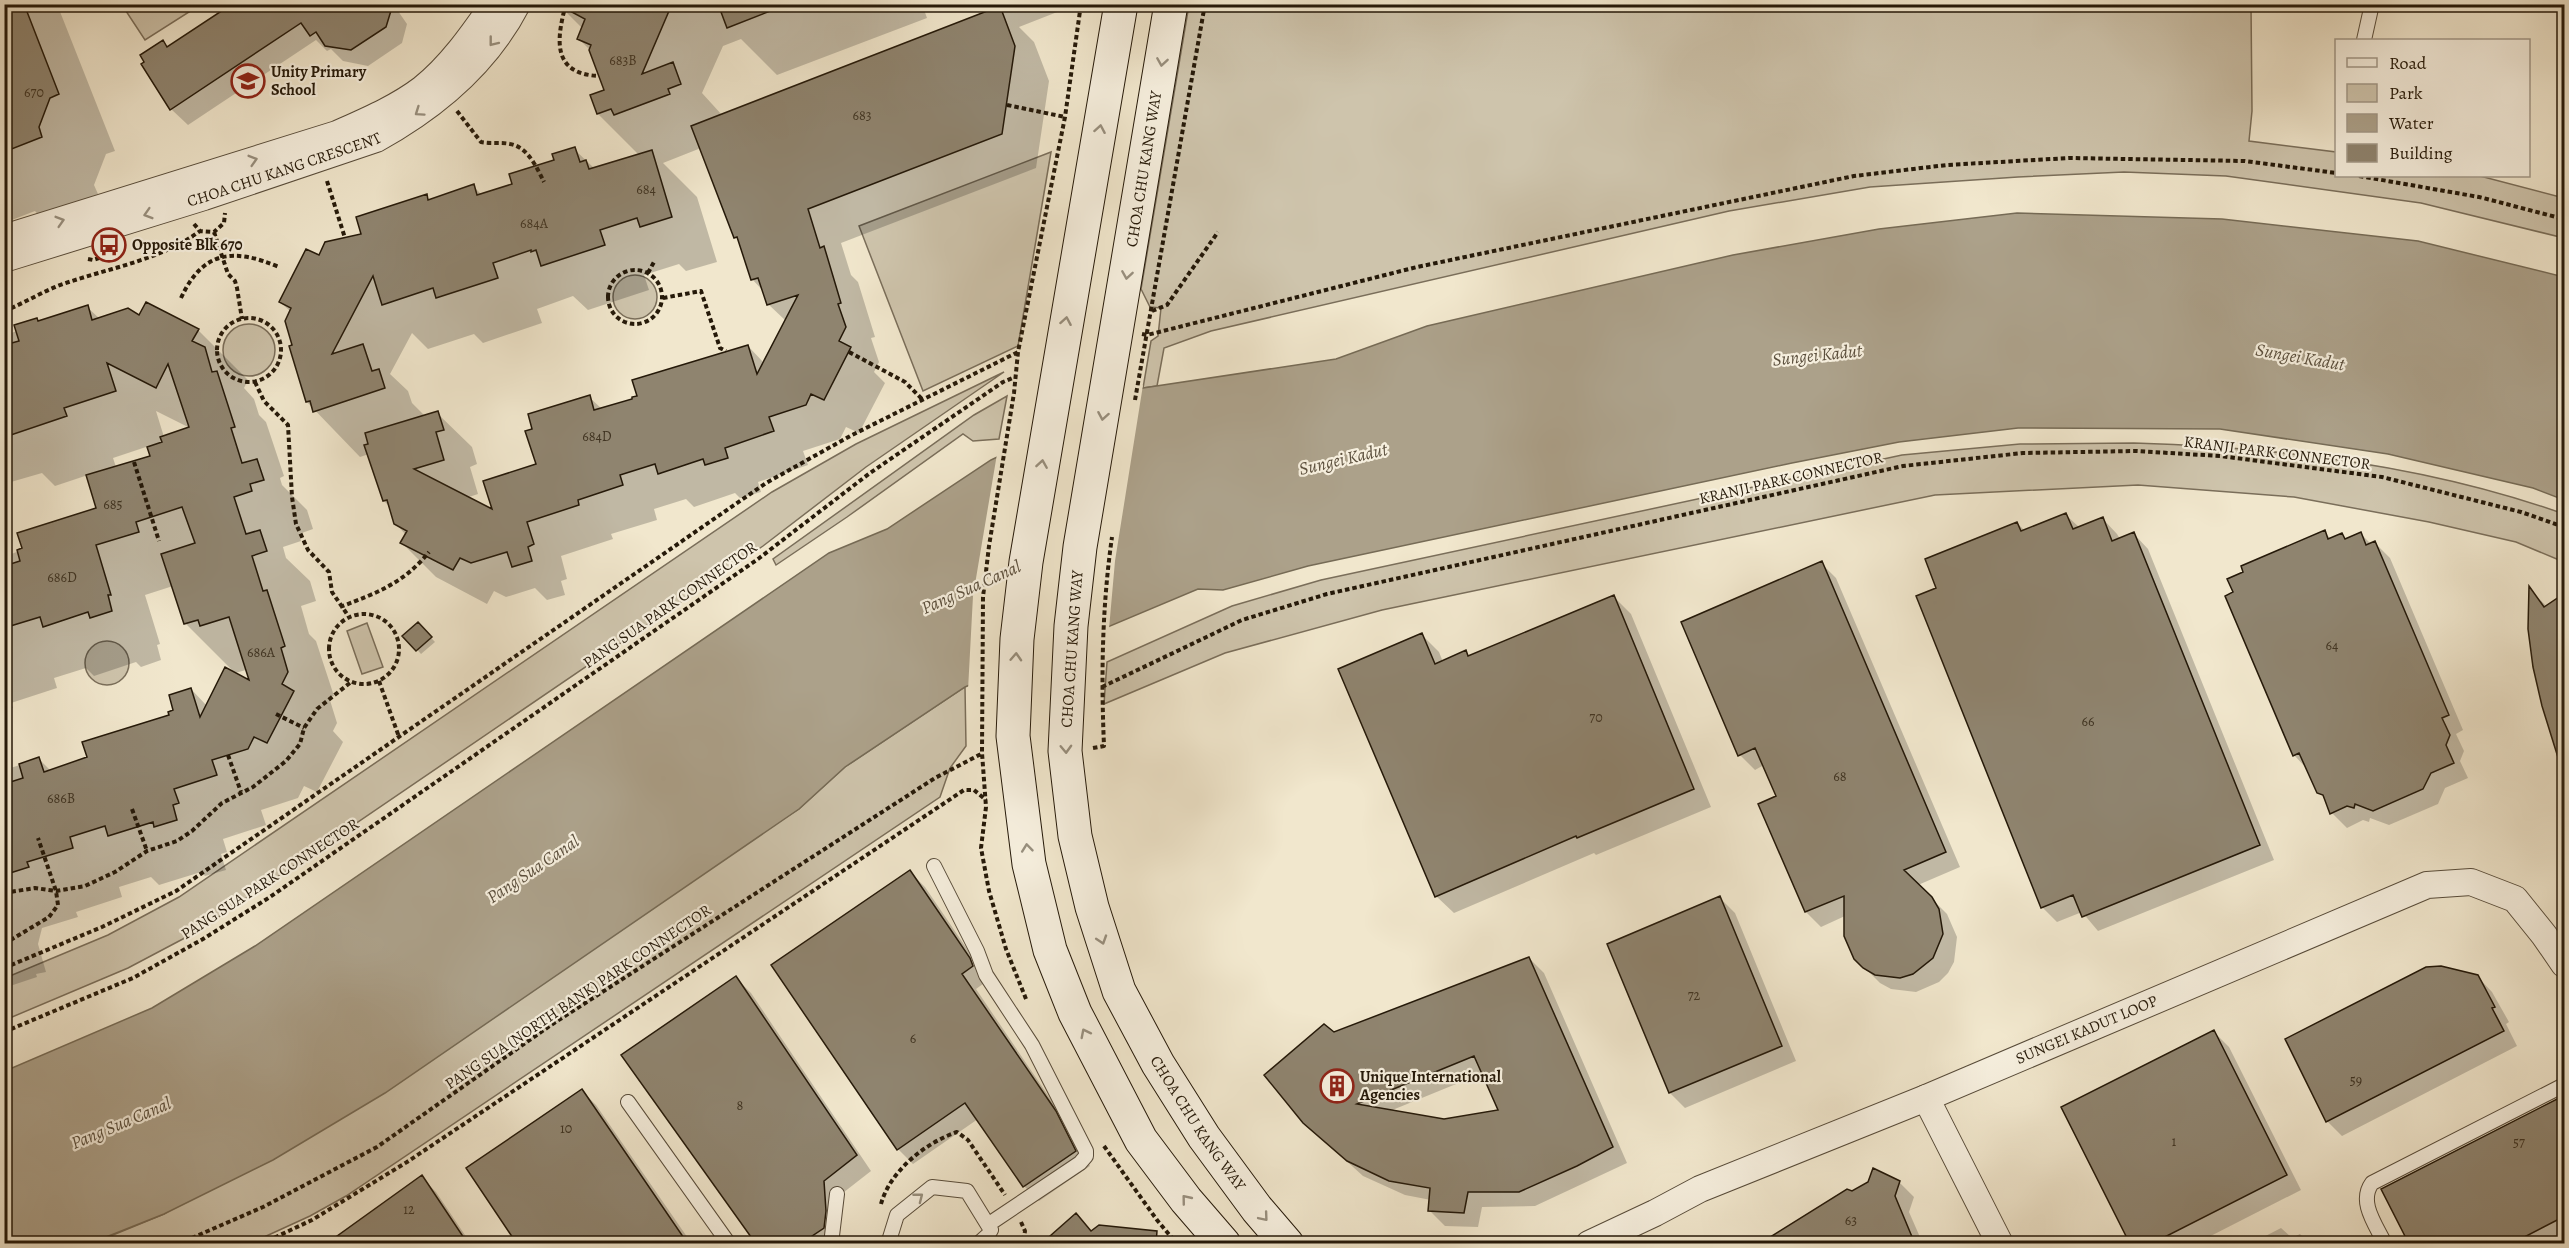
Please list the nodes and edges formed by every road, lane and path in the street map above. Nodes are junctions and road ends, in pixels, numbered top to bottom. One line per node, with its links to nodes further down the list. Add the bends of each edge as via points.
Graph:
1 (494, 4): 28 (street, CHOA CHU KANG CRESCENT, one-way to 1, via 337,134 372,119 422,89 450,62)
2 (517, 4): 31 (street, CHOA CHU KANG CRESCENT, one-way to 31, via 496,39 465,75 399,127 376,139)
3 (566, 4): 14 (path, via 559,41 561,56 585,76)
4 (582, 4): 11 (path)
5 (1081, 4): 17 (path)
6 (1121, 4): 13 (main road)
7 (1160, 4): 13 (main road, via 1147,27 1135,38)
8 (1171, 4): 40 (main road, CHOA CHU KANG WAY, one-way to 40)
9 (1205, 4): 38 (path)
10 (2372, 4): 12 (lane)
11 (598, 10)
12 (2364, 39)
13 (1115, 43): 88 (main road, one-way to 13, via 1141,1140 1074,1013 1050,950 1029,864 1013,736 1017,639 1026,562)
14 (599, 76)
15 (1006, 105): 17 (path)
16 (455, 108): 21 (path, via 481,142 510,144 523,151)
17 (1065, 117): 43 (path)
18 (2335, 173): 40 (path, via 2245,161 2069,158 1947,165 1854,176 1417,267)
19 (326, 177): 29 (path)
20 (2365, 177): 23 (path, via 2479,197)
21 (544, 182)
22 (225, 210): 26 (path, via 224,223)
23 (2565, 219)
24 (192, 220): 25 (path)
25 (200, 231): 26 (path); 37 (path, via 183,243 64,284)
26 (214, 232): 30 (path)
27 (1218, 232): 38 (path, via 1167,305)
28 (4, 238)
29 (345, 238)
30 (221, 256): 33 (path, via 255,257); 35 (path, via 200,268); 39 (path, via 228,274 235,280)
31 (4, 259)
32 (655, 260): 34 (path)
33 (279, 267)
34 (648, 273): 36 (path, via 659,283); 36 (path, via 622,273 612,282 609,308 617,318 631,325 646,323 658,313)
35 (181, 298)
36 (663, 298): 41 (path, via 701,291 720,348)
37 (4, 311)
38 (1152, 311): 40 (path)
39 (242, 319): 45 (path, via 232,324 219,340 219,362 233,378); 45 (path, via 266,323 281,344 275,368 267,377)
40 (1126, 340): 47 (path, via 1145,346); 89 (main road, CHOA CHU KANG WAY, one-way to 89, via 1080,547 1071,626 1065,751 1075,836 1092,907 1119,991 1158,1064 1204,1137)
41 (726, 351)
42 (849, 352): 46 (path, via 905,382)
43 (1018, 352): 44 (path); 46 (path)
44 (1016, 376): 62 (path, via 983,597); 76 (path, PANG SUA PARK CONNECTOR, via 870,473 758,559 270,897 134,978)
45 (255, 381): 53 (path, via 264,401 288,425 296,524 308,550 329,572 332,592)
46 (923, 400): 60 (path, via 766,483)
47 (1134, 408)
48 (134, 462): 51 (path)
49 (1114, 527): 57 (path, via 1105,604)
50 (2565, 527): 57 (path, KRANJI PARK CONNECTOR, via 2382,477 2220,456 2136,451 2023,453 1903,465 1327,594 1242,620)
51 (159, 541)
52 (429, 552): 53 (path, via 400,581)
53 (340, 607): 54 (path)
54 (349, 617): 55 (path, via 376,616 396,634 397,661); 56 (path, via 330,637 328,650 331,663)
55 (379, 681): 56 (path); 60 (path)
56 (351, 682): 59 (path, via 317,709)
57 (1102, 687): 61 (path)
58 (276, 714): 59 (path)
59 (304, 728): 64 (path, via 300,744 286,761)
60 (399, 737): 75 (path, via 176,891)
61 (1104, 746)
62 (982, 753): 65 (path); 82 (path, PANG SUA (NORTH BANK) PARK CONNECTOR, via 935,778 551,1025 377,1148 263,1207)
63 (228, 755): 64 (path)
64 (241, 792): 69 (path, via 177,841)
65 (986, 800): 66 (path); 83 (path, via 974,790 964,790 407,1162 312,1220)
66 (986, 807)
67 (132, 809): 69 (path)
68 (38, 838): 71 (path)
69 (147, 851): 71 (path, via 102,879)
70 (934, 866): 81 (lane, via 978,951 986,975 1032,1045 1086,1151 1080,1163)
71 (56, 891): 72 (path, via 34,888); 73 (path, via 58,905 50,916)
72 (4, 892)
73 (4, 944)
74 (2565, 964): 78 (street, SUNGEI KADUT LOOP, via 2515,899 2471,882 2427,885)
75 (4, 968)
76 (4, 1032)
77 (2565, 1085): 92 (lane, via 2372,1183 2367,1190 2367,1204)
78 (1926, 1098): 90 (street, SUNGEI KADUT LOOP, via 1700,1189); 91 (street)
79 (628, 1102): 84 (lane)
80 (837, 1194): 85 (lane)
81 (989, 1224): 86 (lane, one-way to 81, via 897,1215 932,1187 967,1191); 87 (lane, via 991,1230)
82 (178, 1244)
83 (261, 1244)
84 (729, 1244)
85 (831, 1244)
86 (888, 1244)
87 (978, 1244)
88 (1224, 1244)
89 (1287, 1244)
90 (1589, 1244)
91 (2000, 1244)
92 (2385, 1244)

